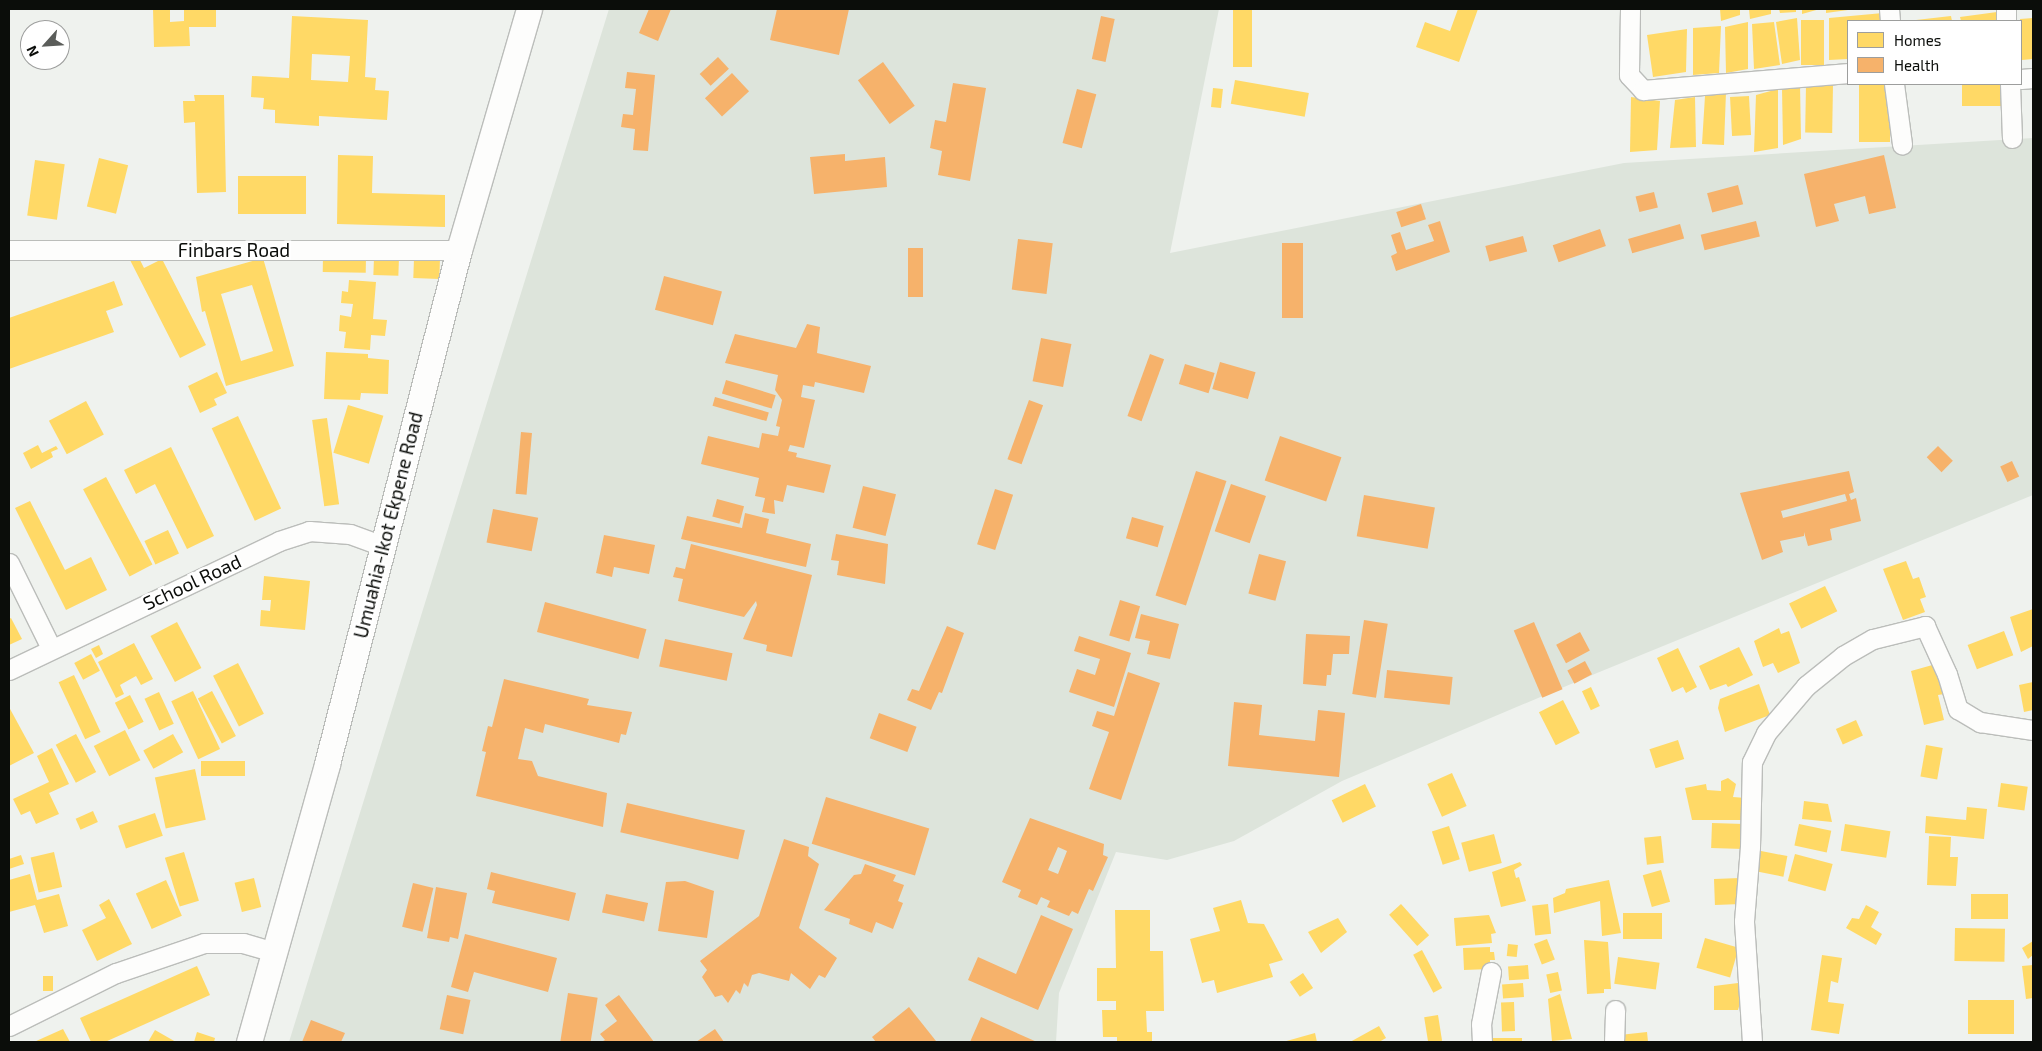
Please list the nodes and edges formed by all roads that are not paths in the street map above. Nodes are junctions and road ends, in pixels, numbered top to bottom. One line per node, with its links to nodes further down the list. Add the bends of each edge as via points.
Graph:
1 (529, 9): 9 (main road, Umuahia-Ikot Ekpene Road)
2 (1630, 9): 3 (street, via 1629,75 1643,90)
3 (1847, 73)
4 (1894, 85): 7 (street)
5 (2010, 85): 6 (street)
6 (2012, 138)
7 (1902, 144)
8 (9, 250): 9 (street, Finbars Road)
9 (459, 250): 10 (main road, Umuahia-Ikot Ekpene Road)
10 (383, 546): 12 (street, School Road, via 350,534 309,531 280,541); 15 (main road, Umuahia-Ikot Ekpene Road)
11 (9, 563): 12 (street)
12 (51, 648): 13 (street, School Road)
13 (9, 670)
14 (2033, 730): 22 (street, via 1980,722 1958,709 1947,674 1924,626 1873,639 1843,656 1806,686 1766,732 1752,762 1744,921)
15 (274, 952): 18 (street, via 243,943 204,943 116,973); 19 (main road, Umuahia-Ikot Ekpene Road)
16 (1491, 972): 20 (street, via 1481,1024)
17 (1614, 1010): 21 (street)
18 (9, 1026)
19 (249, 1042)
20 (1482, 1042)
21 (1614, 1042)
22 (1752, 1042)

